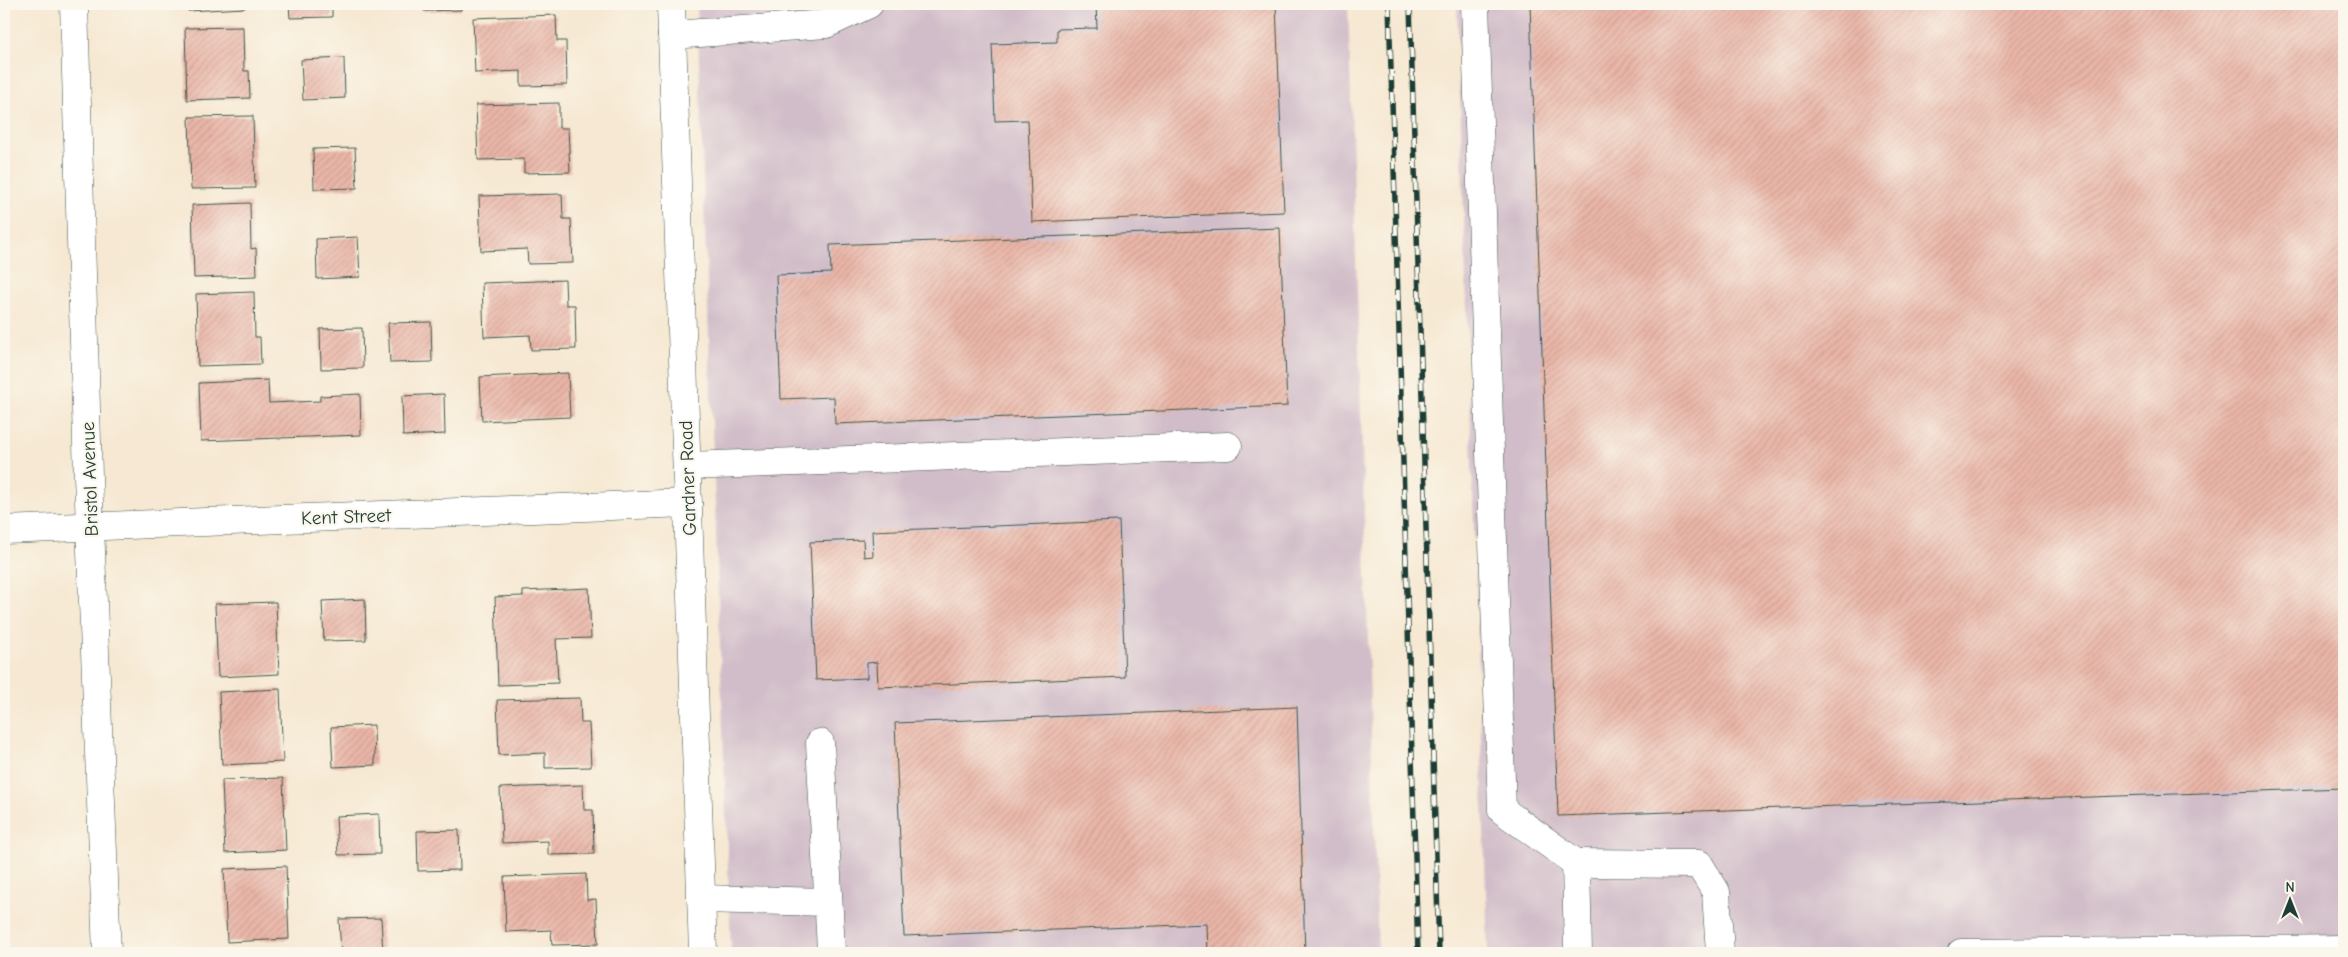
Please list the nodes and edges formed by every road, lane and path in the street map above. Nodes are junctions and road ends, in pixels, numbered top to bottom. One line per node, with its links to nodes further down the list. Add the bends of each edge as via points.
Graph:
1 (74, 4): 9 (street, Bristol Avenue)
2 (671, 4): 5 (street, Gardner Road)
3 (869, 4): 5 (street, via 826,24)
4 (1475, 4): 12 (street, via 1502,810)
5 (672, 35): 7 (street, Gardner Road)
6 (1228, 446): 7 (street)
7 (687, 466): 8 (street, Gardner Road)
8 (688, 503): 9 (street, Kent Street); 13 (street, Gardner Road)
9 (90, 526): 10 (street, Kent Street); 17 (street, Bristol Avenue)
10 (4, 530)
11 (820, 743): 14 (street)
12 (1576, 863): 19 (street); 20 (street, via 1699,864 1716,892)
13 (701, 899): 14 (street); 18 (street, Gardner Road)
14 (828, 902): 16 (street)
15 (2344, 949): 21 (street)
16 (839, 952)
17 (107, 953)
18 (703, 953)
19 (1578, 953)
20 (1720, 953)
21 (1961, 953)

